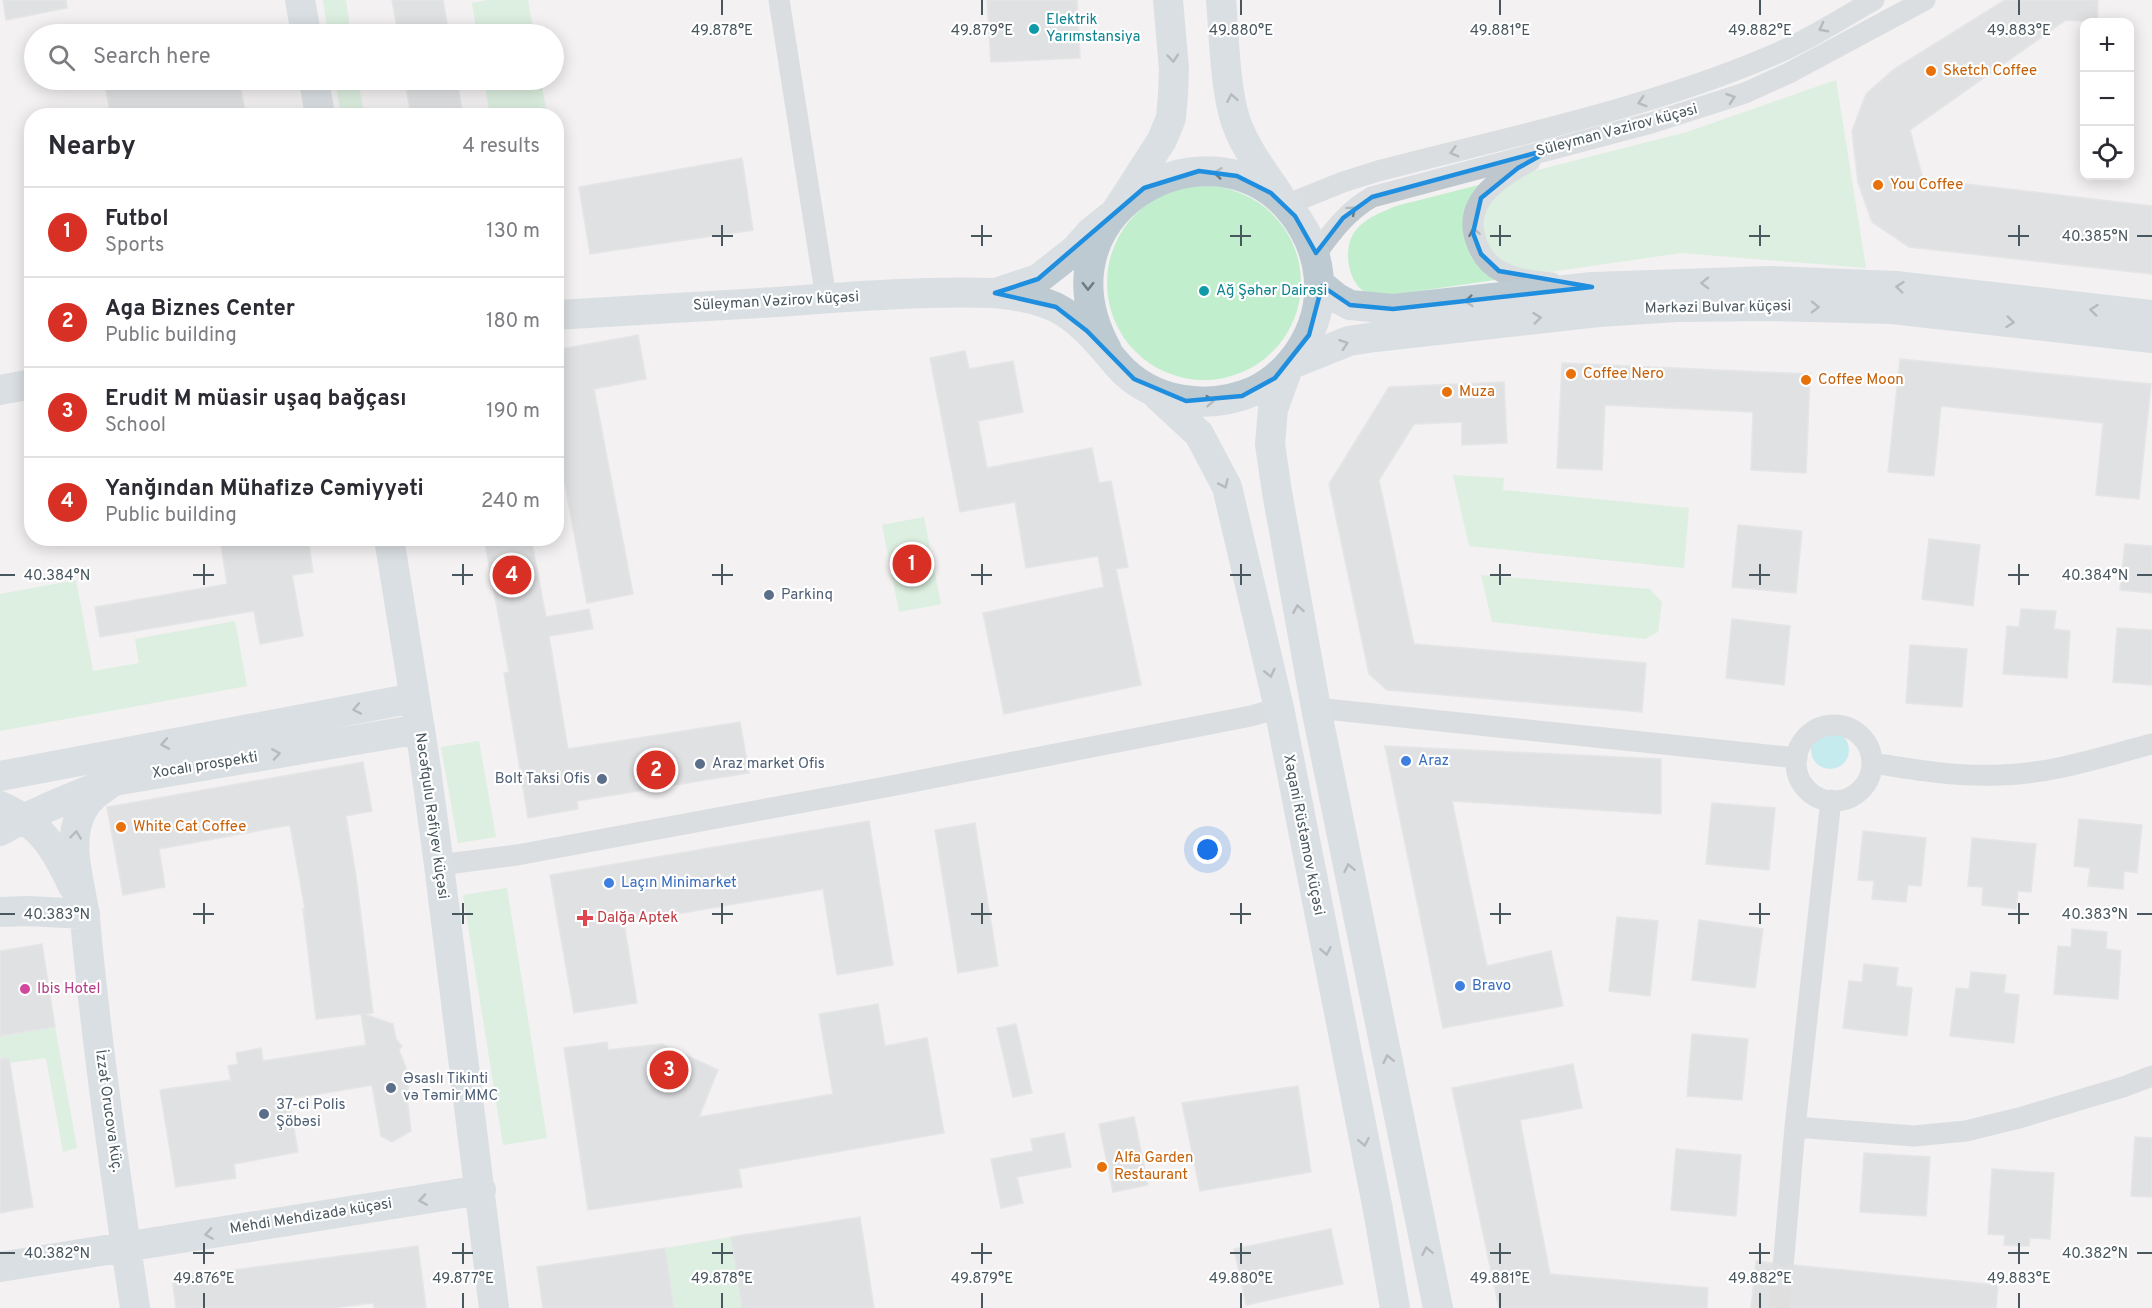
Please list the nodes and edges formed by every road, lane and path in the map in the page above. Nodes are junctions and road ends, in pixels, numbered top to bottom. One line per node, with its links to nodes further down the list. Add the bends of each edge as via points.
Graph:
1 (300, 0): 7 (main road)
2 (779, 0): 17 (street)
3 (1168, 0): 12 (main road, one-way to 12, via 1174,69 1171,118 1153,155)
4 (1221, 0): 11 (main road, one-way to 4, via 1251,153 1235,118)
5 (1874, 0): 11 (street, Süleyman Vəzirov küçəsi, one-way to 11, via 1768,57 1698,84 1625,107 1378,171)
6 (1925, 0): 10 (street, Süleyman Vəzirov küçəsi, one-way to 6, via 1744,93 1789,74)
7 (304, 24)
8 (316, 90): 9 (main road)
9 (319, 108)
10 (1554, 148): 13 (street, Süleyman Vəzirov küçəsi, one-way to 10, via 1343,218 1372,197); 15 (street, one-way to 10, via 1525,279 1499,271 1481,254 1473,233 1472,221 1480,198 1494,184)
11 (1286, 205): 12 (main road, one-way to 12, via 1254,183 1218,172 1199,171 1161,179 1128,199); 13 (main road, via 1303,228)
12 (1115, 213): 16 (main road, via 1038,279); 21 (main road, one-way to 21, via 1097,241 1088,274 1090,314)
13 (1315, 255): 14 (main road)
14 (1320, 284): 15 (main road, Mərkəzi Bulvar küçəsi, one-way to 14, via 1393,309 1350,305); 22 (main road, via 1312,327)
15 (1592, 287): 19 (main road, Mərkəzi Bulvar küçəsi, one-way to 15, via 1835,283)
16 (995, 293): 17 (main road, Süleyman Vəzirov küçəsi); 21 (main road, via 1056,308)
17 (826, 298): 18 (main road, Süleyman Vəzirov küçəsi)
18 (564, 314)
19 (2152, 315)
20 (2152, 338): 22 (main road, Mərkəzi Bulvar küçəsi, one-way to 20, via 1349,341 1375,337 1677,307 1892,309)
21 (1107, 350): 25 (main road, via 1119,366)
22 (1289, 365): 25 (main road, one-way to 22, via 1186,401 1224,400 1260,388); 29 (main road, one-way to 22, via 1270,444 1273,409)
23 (24, 386): 24 (main road)
24 (0, 390)
25 (1151, 390): 28 (main road, Xəqani Rüstəmov küçəsi, one-way to 28, via 1199,434 1227,487)
26 (390, 546): 27 (main road, Nəcəfqulu Rəfiyev küçəsi)
27 (414, 698): 30 (main road, Nəcəfqulu Rəfiyev küçəsi); 34 (main road, Xocalı prospekti, one-way to 34)
28 (1279, 708): 38 (street, via 902,784 517,855); 49 (main road, Xəqani Rüstəmov küçəsi, one-way to 49)
29 (1316, 708): 32 (street); 50 (main road, one-way to 29)
30 (420, 729): 35 (main road, Xocalı prospekti, one-way to 30); 38 (main road, Nəcəfqulu Rəfiyev küçəsi)
31 (2152, 744): 33 (street, via 2047,770 2001,776 1944,774)
32 (1797, 758): 33 (street, via 1812,732 1835,725 1858,733 1867,743); 36 (street, via 1799,778 1806,788)
33 (1872, 763): 36 (street, via 1862,789 1840,801)
34 (1, 776): 37 (main road)
35 (114, 781): 37 (main road, Xocalı prospekti); 40 (main road, İzzət Orucova küç., one-way to 35, via 76,831 81,811 92,796)
36 (1831, 800): 42 (street)
37 (8, 818): 40 (main road, via 45,836 60,859)
38 (439, 865): 43 (main road, Nəcəfqulu Rəfiyev küçəsi)
39 (0, 912): 40 (main road)
40 (84, 914): 44 (main road, İzzət Orucova küç.)
41 (2152, 1076): 42 (street, via 1966,1131 1914,1136)
42 (1795, 1127): 45 (street)
43 (480, 1190): 44 (main road, Mehdi Mehdizadə küçəsi, one-way to 44); 48 (main road, Nəcəfqulu Rəfiyev küçəsi)
44 (127, 1247): 46 (main road, Mehdi Mehdizadə küçəsi); 47 (main road, İzzət Orucova küç.)
45 (1784, 1256)
46 (0, 1267)
47 (135, 1308)
48 (494, 1308)
49 (1395, 1308)
50 (1438, 1308)

